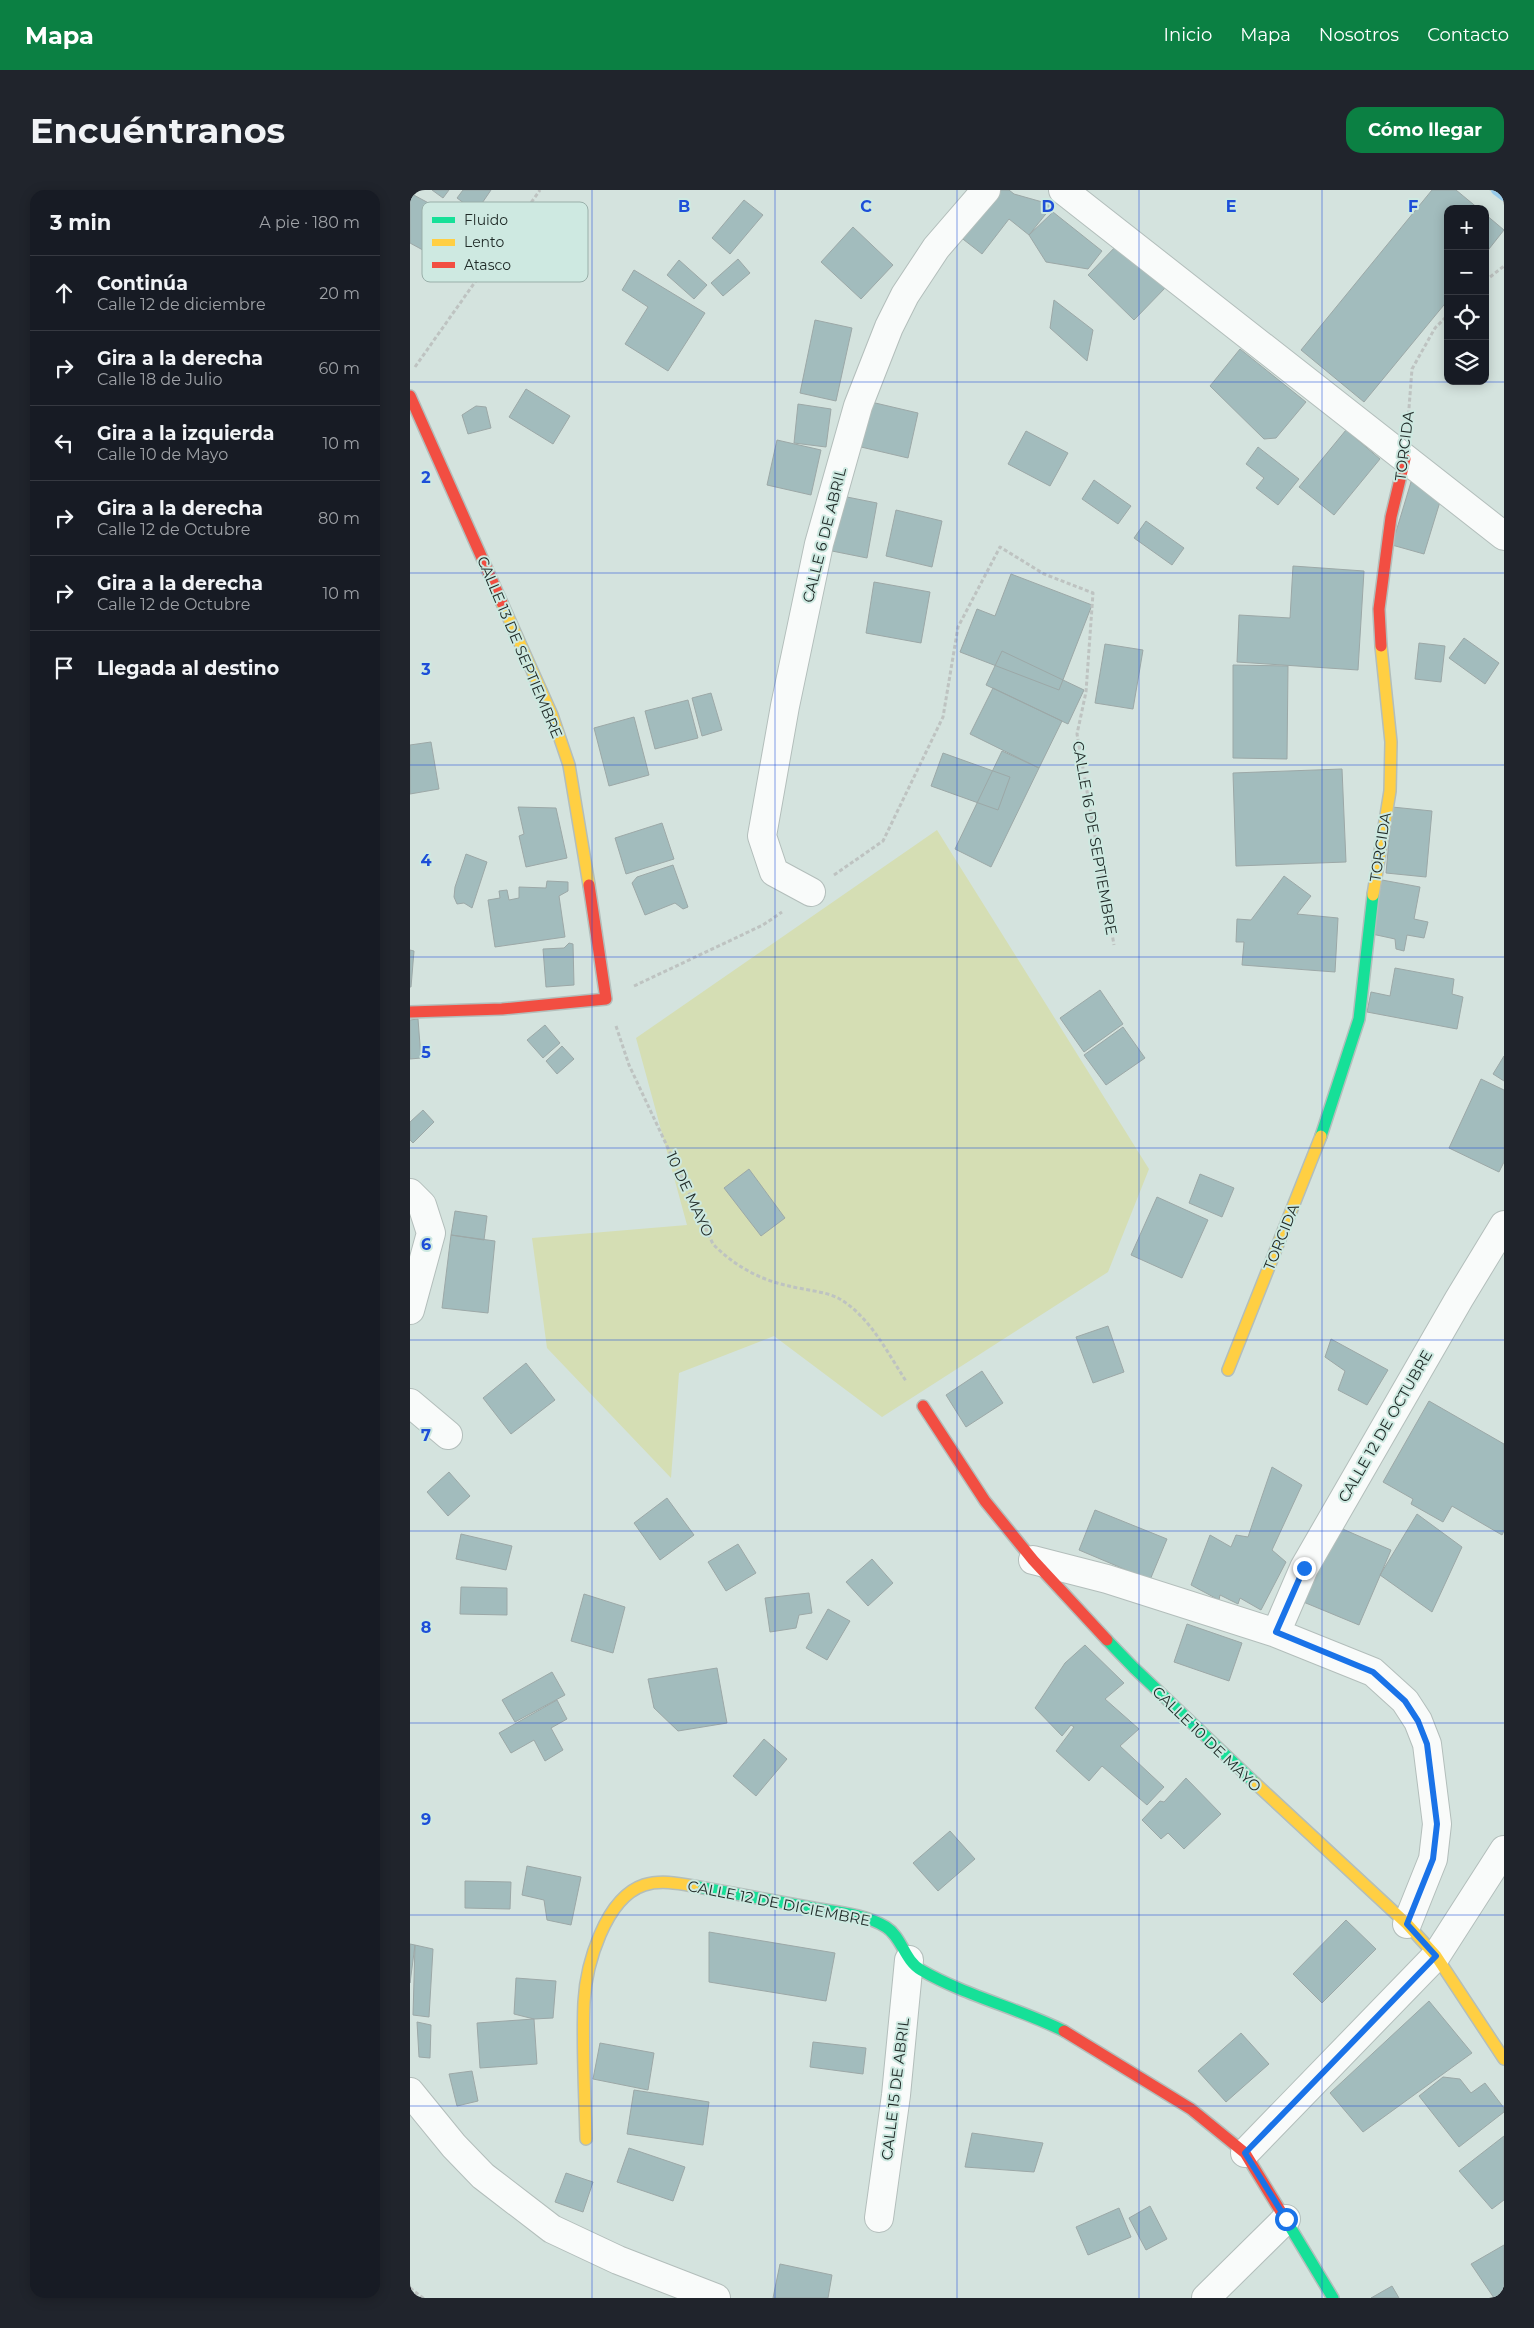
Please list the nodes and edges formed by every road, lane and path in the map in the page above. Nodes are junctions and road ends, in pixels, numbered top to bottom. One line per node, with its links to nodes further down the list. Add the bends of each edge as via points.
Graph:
1 (540, 190): 4 (path)
2 (986, 190): 13 (street, CALLE 6 DE ABRIL, via 936,248 905,294 889,327 858,406 819,544 762,836 774,872)
3 (1063, 190): 11 (street)
4 (531, 202)
5 (1504, 266): 6 (path)
6 (1489, 278)
7 (475, 282): 9 (path)
8 (1444, 319): 11 (path, TORCIDA, via 1435,328 1412,369)
9 (410, 373)
10 (410, 396): 15 (street, CALLE 13 DE SEPTIEMBRE, via 552,716 569,764)
11 (1405, 459): 12 (street); 20 (street, TORCIDA, via 1391,517 1379,608 1391,742 1390,791 1374,878 1359,1019 1316,1149)
12 (1504, 536)
13 (811, 892): 14 (path, CALLE 16 DE SEPTIEMBRE, via 884,840 943,717 958,627 1000,547 1044,574 1093,593 1086,692 1077,734); 15 (path, CALLE 16 DE SEPTIEMBRE, via 764,925)
14 (1114, 945)
15 (606, 999): 16 (street, via 502,1009); 22 (path, 10 DE MAYO, via 629,1065 713,1244 727,1259 763,1278 836,1298 855,1310 871,1328)
16 (410, 1012)
17 (410, 1193): 19 (street, via 422,1205 431,1233)
18 (1504, 1225): 25 (street, CALLE 12 DE OCTUBRE, via 1304,1568)
19 (410, 1310)
20 (1228, 1370)
21 (410, 1403): 23 (street)
22 (923, 1406): 24 (street, CALLE 10 DE MAYO, via 985,1501)
23 (448, 1435)
24 (1033, 1560): 25 (street, via 1106,1579); 27 (street, CALLE 10 DE MAYO, via 1134,1668)
25 (1276, 1632): 27 (street, via 1373,1672 1405,1701 1418,1721 1427,1744 1437,1824 1433,1859)
26 (1504, 1850): 28 (street)
27 (1407, 1924): 28 (street, CALLE 10 DE MAYO)
28 (1436, 1956): 30 (street, CALLE 10 DE MAYO); 33 (street)
29 (910, 1960): 32 (street, CALLE 12 DE DICIEMBRE, via 886,1927 857,1916 675,1883 654,1883 628,1894 614,1908 604,1926 586,1981); 33 (street, CALLE 12 DE DICIEMBRE, via 934,1977 1034,2016 1070,2034 1191,2109); 34 (street, CALLE 15 DE ABRIL)
30 (1504, 2059)
31 (410, 2092): 38 (street, via 483,2176 552,2229 618,2260)
32 (586, 2140)
33 (1245, 2153): 35 (street, CALLE 12 DE DICIEMBRE)
34 (879, 2218)
35 (1286, 2219): 39 (street); 40 (street, CALLE 12 DE DICIEMBRE)
36 (410, 2288): 37 (path)
37 (423, 2298)
38 (716, 2298)
39 (1206, 2298)
40 (1333, 2298)

